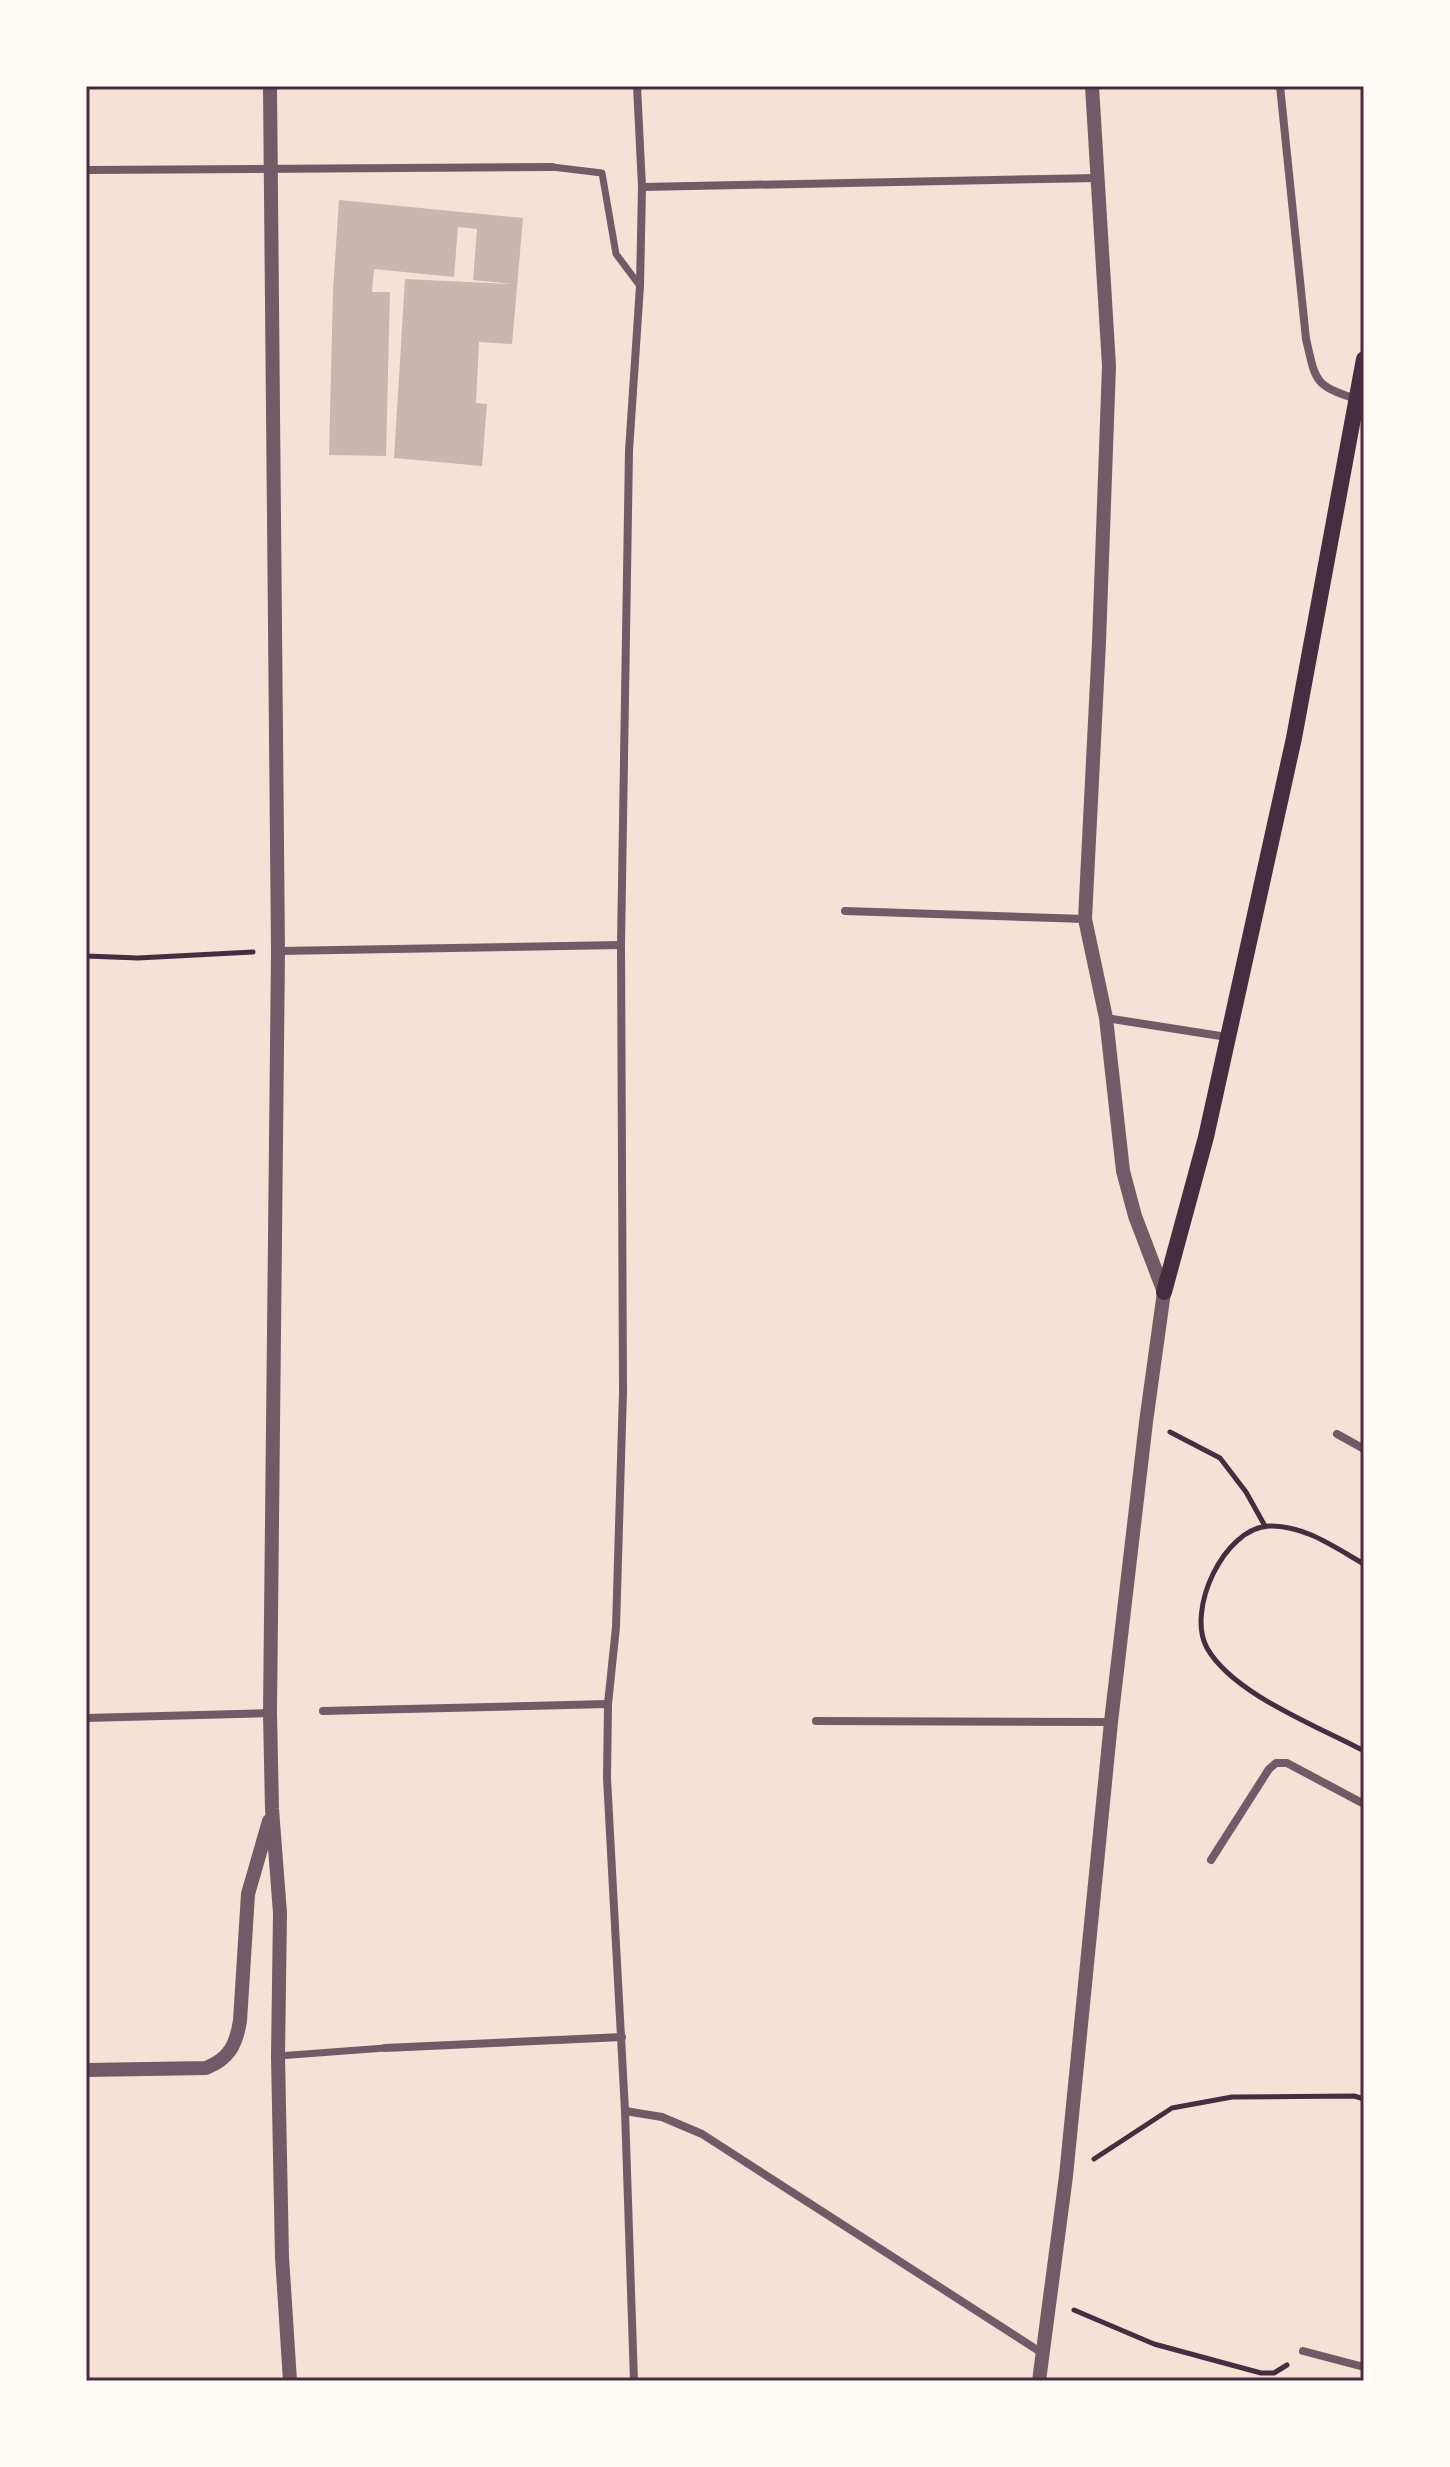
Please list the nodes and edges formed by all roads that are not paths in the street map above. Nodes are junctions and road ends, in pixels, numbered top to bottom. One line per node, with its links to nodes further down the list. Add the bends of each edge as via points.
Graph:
1 (270, 86): 7 (street)
2 (637, 86): 9 (street)
3 (1092, 86): 8 (street)
4 (1280, 86): 12 (street, via 1306,339 1315,376 1328,390)
5 (552, 167): 7 (street); 10 (street, via 602,173 616,254)
6 (86, 170): 7 (street)
7 (270, 170): 16 (street)
8 (1098, 178): 9 (street); 14 (street, via 1109,366)
9 (642, 187): 10 (street)
10 (640, 286): 15 (street, via 629,451)
11 (1364, 359): 12 (main road)
12 (1357, 399): 18 (main road, via 1294,738)
13 (845, 911): 14 (street)
14 (1085, 919): 17 (street)
15 (621, 945): 16 (street); 22 (street, via 623,1392 616,1627)
16 (278, 951): 24 (street)
17 (1106, 1018): 18 (street); 19 (street, via 1123,1171)
18 (1228, 1037): 19 (main road)
19 (1164, 1292): 27 (street)
20 (1337, 1434): 21 (street)
21 (1364, 1449)
22 (608, 1704): 23 (street); 31 (street, via 607,1778)
23 (323, 1711)
24 (270, 1713): 25 (street); 29 (street)
25 (86, 1718)
26 (816, 1721): 27 (street)
27 (1111, 1722): 37 (street, via 1066,2176)
28 (1364, 1804): 30 (street, via 1287,1763 1276,1763)
29 (272, 1809): 33 (street, via 280,1913); 34 (street, via 248,1894 240,2021 230,2052 206,2068)
30 (1211, 1860)
31 (622, 2037): 32 (street); 35 (street)
32 (385, 2048): 33 (street)
33 (278, 2056): 39 (street)
34 (86, 2070)
35 (625, 2111): 37 (street, via 662,2117 702,2134); 40 (street)
36 (1303, 2351): 38 (street)
37 (1042, 2353): 41 (street)
38 (1364, 2367)
39 (290, 2381)
40 (634, 2381)
41 (1039, 2381)

